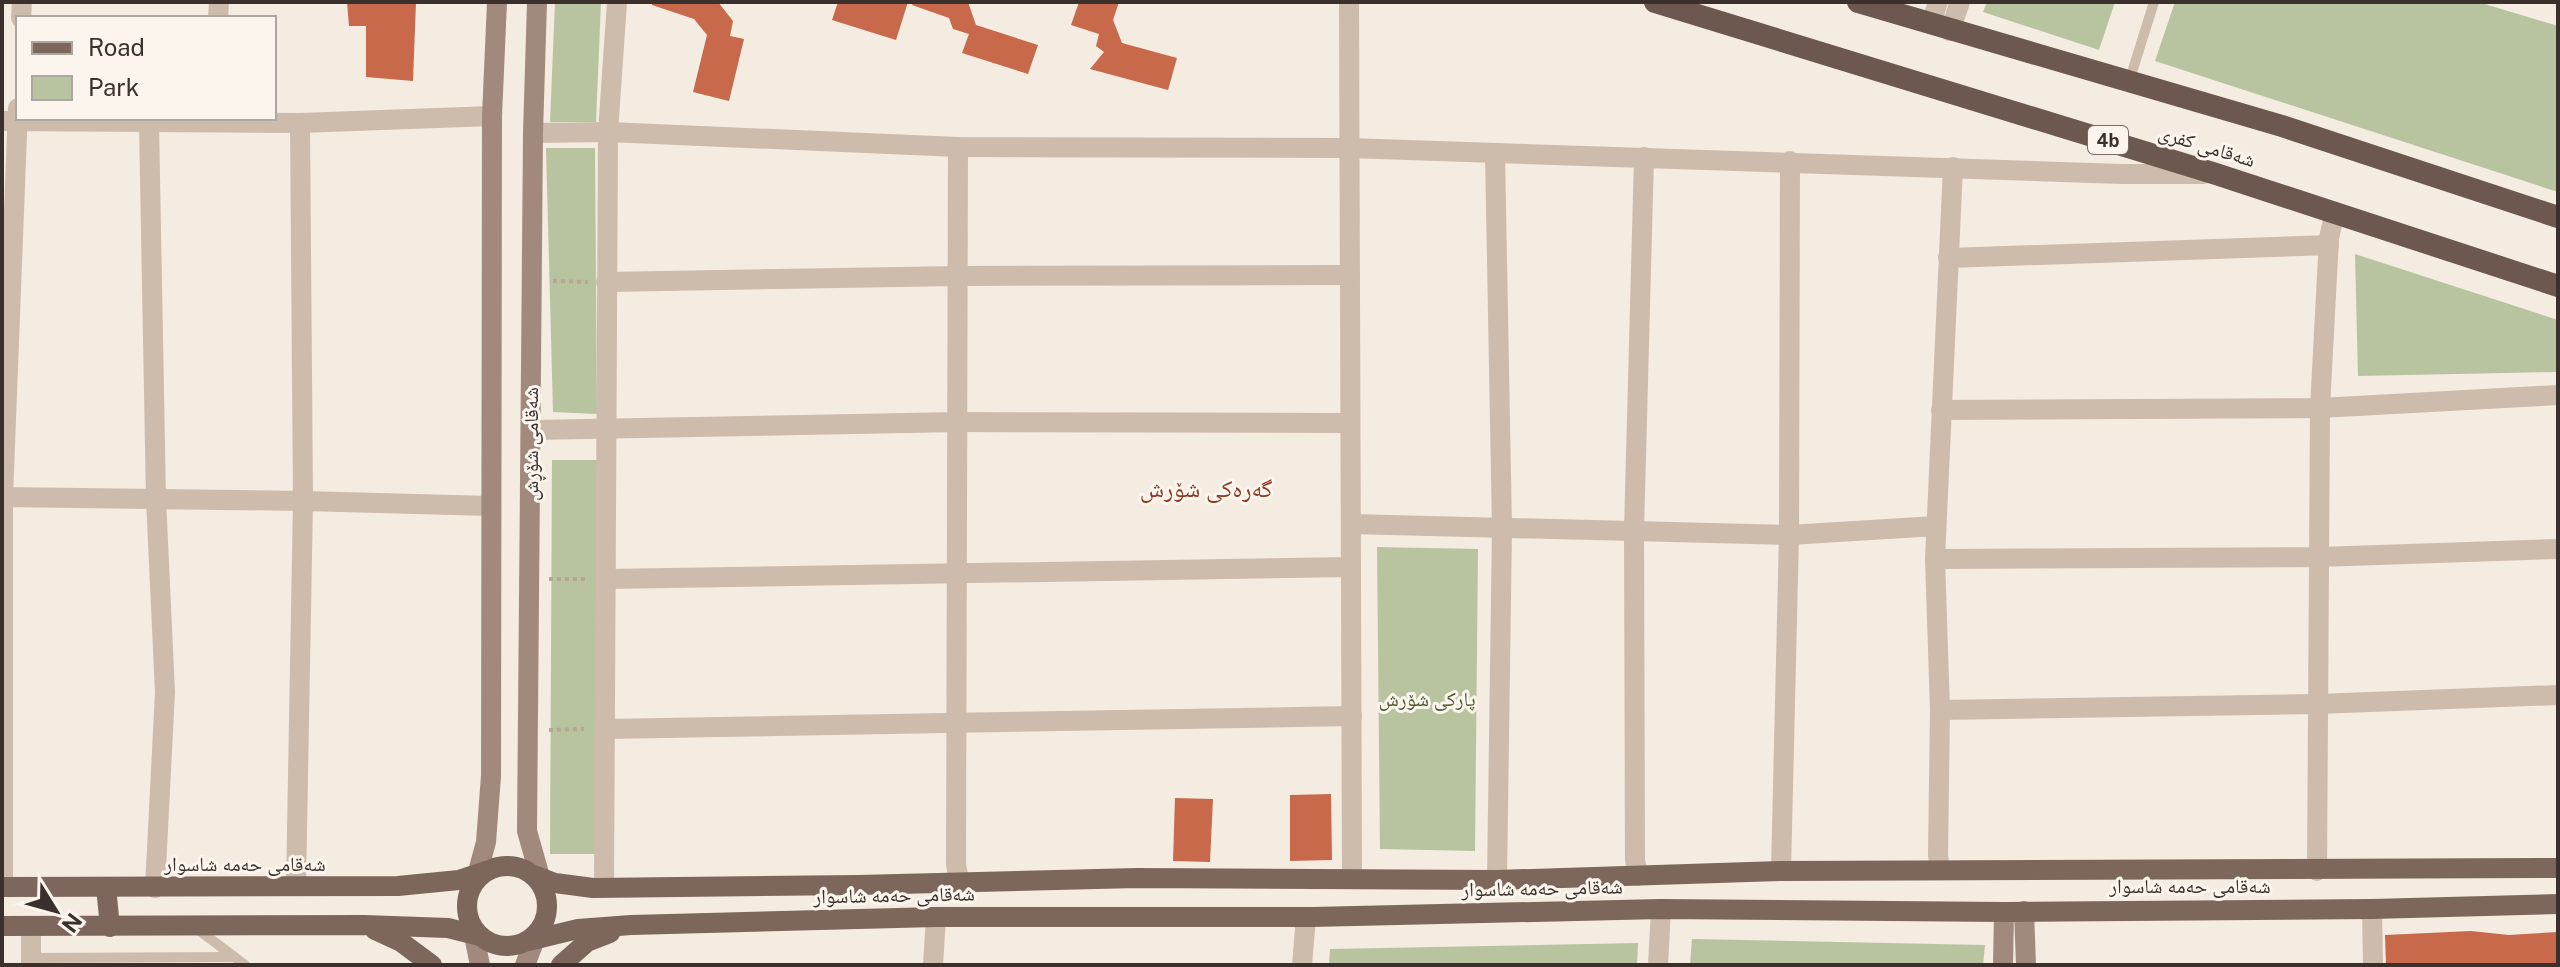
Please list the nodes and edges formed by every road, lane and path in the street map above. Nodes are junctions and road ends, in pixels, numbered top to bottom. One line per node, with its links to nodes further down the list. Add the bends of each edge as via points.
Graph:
1 (497, 2): 12 (main road, شەقامی شۆڕش)
2 (537, 2): 19 (main road, شەقامی شۆڕش)
3 (617, 2): 18 (street)
4 (1349, 2): 21 (street)
5 (1655, 2): 26 (highway, شەقامی کفری / 4b)
6 (1858, 2): 10 (highway, شەقامی کفری)
7 (1938, 2): 10 (street)
8 (1960, 2): 10 (street)
9 (2154, 2): 11 (lane)
10 (1923, 19): 11 (highway, شەقامی کفری)
11 (2129, 82): 28 (highway, شەقامی کفری)
12 (492, 116): 17 (street); 46 (main road, شەقامی شۆڕش)
13 (13, 117): 43 (street)
14 (81, 120): 16 (street)
15 (211, 120): 16 (street); 17 (street)
16 (149, 123): 44 (street)
17 (300, 123): 45 (street)
18 (608, 132): 19 (street); 20 (street); 34 (street)
19 (533, 133): 42 (main road, شەقامی شۆڕش)
20 (958, 147): 21 (street); 32 (street)
21 (1349, 148): 22 (street); 31 (street)
22 (1495, 153): 23 (street); 49 (street)
23 (1644, 157): 24 (street); 50 (street)
24 (1790, 161): 25 (street); 51 (street)
25 (1953, 167): 26 (street); 30 (street)
26 (2216, 174): 27 (highway, شەقامی کفری / 4b)
27 (2335, 212): 29 (street); 35 (highway, شەقامی کفری / 4b)
28 (2558, 217)
29 (2329, 245): 30 (street); 37 (street)
30 (1948, 258): 38 (street)
31 (1350, 275): 32 (street); 40 (street)
32 (959, 276): 34 (street); 39 (street)
33 (543, 280): 34 (path)
34 (606, 282): 41 (street)
35 (2558, 286)
36 (2558, 395): 37 (street)
37 (2320, 408): 38 (street); 53 (street)
38 (1941, 410): 48 (street)
39 (959, 422): 40 (street); 41 (street); 56 (street)
40 (1350, 423): 47 (street)
41 (605, 429): 42 (street); 58 (street)
42 (531, 430): 67 (main road, شەقامی شۆڕش)
43 (2, 497): 44 (street); 80 (street)
44 (156, 499): 45 (street); 83 (street, via 165,692)
45 (303, 501): 46 (street); 79 (street)
46 (491, 506): 66 (main road, شەقامی شۆڕش)
47 (1351, 524): 49 (street); 55 (street)
48 (1936, 526): 51 (street); 54 (street)
49 (1502, 528): 50 (street); 76 (street)
50 (1634, 531): 51 (street); 73 (street)
51 (1789, 535): 70 (street)
52 (2558, 549): 53 (street)
53 (2319, 557): 54 (street); 60 (street)
54 (1935, 559): 61 (street)
55 (1351, 567): 56 (street); 62 (street)
56 (958, 573): 58 (street); 63 (street)
57 (542, 579): 58 (path)
58 (607, 579): 64 (street)
59 (2558, 695): 60 (street)
60 (2317, 704): 61 (street); 71 (street)
61 (1940, 710): 69 (street)
62 (1352, 716): 63 (street); 75 (street)
63 (958, 723): 64 (street); 77 (street)
64 (606, 729): 65 (path); 82 (street)
65 (542, 730)
66 (491, 776): 67 (main road); 72 (main road, شەقامی شۆڕش)
67 (527, 778): 74 (main road, شەقامی شۆڕش, via 527,831)
68 (2558, 868): 71 (main road, شەقامی حەمە شاسوار)
69 (1940, 870): 70 (main road, شەقامی حەمە شاسوار); 71 (main road, شەقامی حەمە شاسوار)
70 (1781, 871): 73 (main road, شەقامی حەمە شاسوار)
71 (2317, 871)
72 (480, 875): 74 (main road, via 511,865); 79 (main road, شەقامی حەمە شاسوار, via 439,884); 97 (main road, via 467,902)
73 (1638, 876): 76 (main road, شەقامی حەمە شاسوار)
74 (539, 879): 82 (main road, شەقامی حەمە شاسوار); 98 (main road, via 548,909)
75 (1352, 879): 76 (main road, شەقامی حەمە شاسوار); 77 (main road, شەقامی حەمە شاسوار)
76 (1497, 880)
77 (959, 881): 78 (main road, شەقامی حەمە شاسوار)
78 (858, 885): 82 (main road, شەقامی حەمە شاسوار); 90 (main road)
79 (296, 886): 83 (main road, شەقامی حەمە شاسوار)
80 (2, 887): 81 (main road, شەقامی حەمە شاسوار)
81 (106, 887): 83 (main road, شەقامی حەمە شاسوار); 95 (main road)
82 (604, 887)
83 (155, 888)
84 (2558, 904): 86 (main road, شەقامی حەمە شاسوار)
85 (1661, 909): 87 (main road, شەقامی حەمە شاسوار); 89 (main road, شەقامی حەمە شاسوار); 108 (street)
86 (2372, 909): 87 (main road, شەقامی حەمە شاسوار); 111 (street)
87 (2014, 912): 109 (main road); 110 (main road)
88 (936, 917): 89 (main road, شەقامی حەمە شاسوار); 90 (main road, شەقامی حەمە شاسوار); 106 (street)
89 (1306, 917): 107 (street)
90 (856, 921): 92 (main road, شەقامی حەمە شاسوار)
91 (364, 925): 96 (main road); 97 (main road); 102 (main road, via 401,942)
92 (631, 925): 98 (main road, شەقامی حەمە شاسوار); 105 (main road, via 587,942)
93 (2, 926): 94 (main road)
94 (31, 926): 95 (main road); 100 (street)
95 (110, 927): 96 (main road)
96 (195, 927): 99 (lane)
97 (476, 932): 98 (main road, via 503,946); 103 (main road)
98 (534, 937): 104 (main road)
99 (234, 957): 100 (lane); 101 (lane)
100 (31, 962)
101 (245, 965)
102 (432, 965)
103 (480, 965)
104 (525, 965)
105 (561, 965)
106 (933, 965)
107 (1302, 965)
108 (1658, 965)
109 (2003, 965)
110 (2026, 965)
111 (2373, 965)

